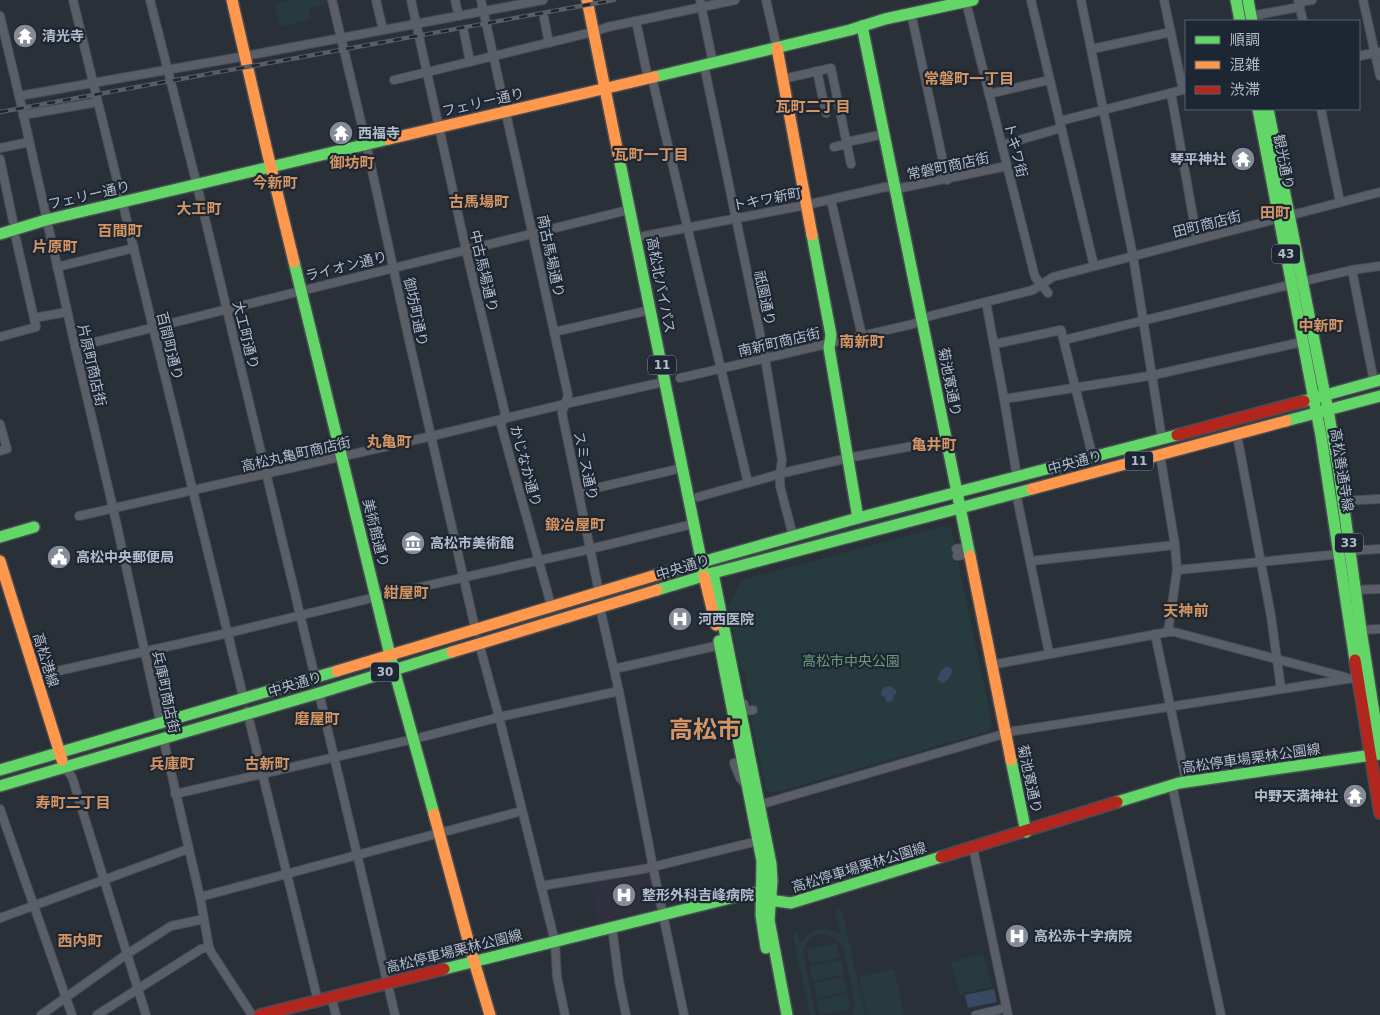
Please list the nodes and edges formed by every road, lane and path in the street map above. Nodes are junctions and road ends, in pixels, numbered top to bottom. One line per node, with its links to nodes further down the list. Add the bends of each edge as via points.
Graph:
1 (73, 0): 58 (street, 百間町通り)
2 (150, 0): 50 (street, 大工町通り)
3 (232, 0): 45 (main road, 美術館通り)
4 (332, 0): 39 (street, 御坊町通り)
5 (376, 0): 35 (street)
6 (411, 0): 33 (street, 中古馬場通り)
7 (455, 0): 27 (street)
8 (481, 0): 24 (street, 南古馬場通り)
9 (540, 0): 24 (street)
10 (587, 0): 36 (main road, 高松北バイパス / 11)
11 (596, 0): 36 (main road, 高松北バイパス / 11)
12 (735, 0): 21 (street)
13 (766, 0): 42 (street)
14 (1031, 0): 57 (street)
15 (1081, 0): 43 (street)
16 (1164, 0): 38 (street)
17 (1236, 0): 30 (main road)
18 (1248, 0): 29 (main road)
19 (1312, 0): 22 (street)
20 (1363, 0): 44 (street)
21 (701, 3): 32 (street); 49 (street, 祇園通り)
22 (1299, 3): 29 (street); 31 (street)
23 (971, 5): 25 (main road, フェリー通り); 62 (street, トキワ街)
24 (484, 11): 27 (street); 46 (street, 南古馬場通り)
25 (911, 13): 34 (main road, フェリー通り); 85 (street)
26 (0, 16): 40 (street, 片原町商店街)
27 (459, 16): 33 (street)
28 (544, 18): 41 (street)
29 (1252, 19)
30 (1240, 20)
31 (1303, 20)
32 (636, 21): 36 (street); 54 (street)
33 (416, 24): 35 (street); 52 (street, 中古馬場通り)
34 (862, 26): 42 (main road, フェリー通り); 74 (main road, 菊池寛通り)
35 (383, 30): 39 (street)
36 (597, 31): 41 (street); 59 (main road, 高松北バイパス / 11)
37 (464, 32): 48 (street)
38 (1171, 32): 43 (street); 60 (street)
39 (342, 38): 45 (street); 77 (street, 御坊町通り)
40 (3, 39): 63 (street, 片原町商店街)
41 (549, 43): 46 (street)
42 (777, 48): 49 (main road, フェリー通り); 55 (main road)
43 (1092, 49): 65 (street)
44 (1378, 53): 47 (street); 53 (street)
45 (246, 56): 50 (street); 84 (main road, 美術館通り)
46 (494, 56): 48 (street); 69 (street, 南古馬場通り)
47 (1360, 56)
48 (470, 62): 52 (street)
49 (708, 64): 54 (main road, フェリー通り); 94 (street, 祇園通り)
50 (168, 70): 58 (street); 86 (street, 大工町通り)
51 (817, 71): 55 (street); 70 (street); 76 (street, via 831,68)
52 (427, 72): 56 (street); 73 (street, 中古馬場通り)
53 (1380, 76)
54 (650, 78): 59 (main road, フェリー通り); 98 (street)
55 (783, 79): 92 (main road)
56 (394, 80)
57 (1050, 80): 62 (street); 72 (street)
58 (93, 83): 63 (street); 64 (street, 百間町通り)
59 (608, 88): 69 (main road, フェリー通り); 101 (main road, 高松北バイパス / 11); 118 (main road, 高松北バイパス / 11)
60 (1185, 90): 61 (street)
61 (1171, 93): 65 (street); 103 (street)
62 (989, 94): 78 (street, トキワ街)
63 (19, 96): 71 (street, 片原町商店街)
64 (98, 102): 71 (street); 90 (street, 百間町通り)
65 (1104, 110): 72 (street); 106 (street)
66 (1258, 110): 95 (main road, 観光通り / 43)
67 (1268, 110): 95 (main road, 観光通り / 43)
68 (1321, 110): 91 (street)
69 (506, 112): 73 (main road, フェリー通り); 99 (street, 南古馬場通り)
70 (826, 113)
71 (23, 115): 75 (street, 片原町商店街)
72 (1060, 125): 78 (street); 107 (street)
73 (439, 127): 77 (main road, フェリー通り); 105 (street, 中古馬場通り)
74 (884, 134): 76 (street); 87 (main road, 菊池寛通り)
75 (29, 142): 80 (street); 97 (street, 片原町商店街)
76 (846, 142): 79 (street); 82 (street)
77 (367, 144): 84 (main road, フェリー通り); 110 (street, 御坊町通り)
78 (1002, 145): 83 (street, トキワ街)
79 (834, 146)
80 (0, 148)
81 (0, 158): 96 (street)
82 (851, 164)
83 (1007, 166): 85 (street, 常磐町商店街); 113 (street, トキワ街, via 1035,278)
84 (271, 168): 86 (main road, フェリー通り); 114 (main road, 美術館通り)
85 (947, 180): 87 (street, 常磐町商店街)
86 (197, 185): 90 (main road, フェリー通り); 117 (street, 大工町通り)
87 (895, 188): 89 (street, トキワ新町, via 885,187); 121 (main road, 菊池寛通り)
88 (1380, 192): 91 (street, 田町商店街)
89 (831, 200): 92 (street, トキワ新町); 125 (street)
90 (122, 202): 97 (main road, フェリー通り); 104 (street, 百間町通り)
91 (1340, 202): 95 (street, 田町商店街)
92 (806, 205): 94 (street, トキワ新町); 129 (main road)
93 (624, 210): 99 (street, ライオン通り)
94 (736, 218): 98 (street, トキワ新町); 132 (street, 祇園通り)
95 (1285, 218): 103 (street, 田町商店街); 112 (main road, 観光通り / 43)
96 (13, 221)
97 (47, 224): 100 (main road, フェリー通り); 109 (street, 片原町商店街)
98 (687, 228): 101 (street, トキワ新町); 133 (street)
99 (533, 233): 105 (street, ライオン通り); 124 (street, 南古馬場通り)
100 (0, 234)
101 (644, 236): 165 (main road, 高松北バイパス / 11)
102 (16, 238): 120 (street)
103 (1197, 239): 106 (street, 田町商店街)
104 (134, 248): 109 (street); 123 (street, 百間町通り)
105 (466, 250): 110 (street, ライオン通り); 144 (street, 中古馬場通り, via 505,413)
106 (1133, 256): 107 (street, 田町商店街); 122 (street)
107 (1094, 266): 113 (street, 田町商店街, via 1053,277)
108 (1380, 266): 111 (street)
109 (57, 267): 119 (street, 片原町商店街)
110 (393, 267): 114 (street, ライオン通り); 147 (street, 御坊町通り)
111 (1352, 270): 112 (street); 136 (street)
112 (1297, 283): 122 (street); 128 (main road, 観光通り / 43); 140 (main road, 観光通り / 43)
113 (1041, 284): 115 (street, トキワ街); 116 (street, 南新町商店街, via 1033,290)
114 (302, 290): 117 (street, ライオン通り); 152 (main road, 美術館通り)
115 (1048, 293)
116 (986, 302): 121 (street, 南新町商店街); 130 (street)
117 (227, 309): 123 (street, ライオン通り); 157 (street, 大工町通り)
118 (650, 310): 124 (street); 155 (main road, 高松北バイパス / 11)
119 (67, 312): 120 (street); 131 (street, 片原町商店街)
120 (34, 318): 126 (street, via 36,326)
121 (922, 320): 125 (street, 南新町商店街); 149 (main road, 菊池寛通り)
122 (1144, 320): 127 (street); 134 (street)
123 (153, 327): 131 (street, ライオン通り); 161 (street, 百間町通り)
124 (554, 332): 142 (street, 南古馬場通り, via 568,396)
125 (862, 336): 129 (street, 南新町商店街)
126 (0, 338)
127 (1064, 340): 130 (street, via 1061,330); 138 (street)
128 (1302, 342): 134 (street); 140 (main road, 観光通り / 43)
129 (830, 343): 132 (street, 南新町商店街); 154 (main road)
130 (995, 344): 141 (street)
131 (75, 347): 169 (street, 片原町商店街)
132 (765, 358): 133 (street, 南新町商店街); 158 (street, 祇園通り, via 782,460)
133 (720, 369): 135 (street, 南新町商店街); 160 (street)
134 (1153, 374): 138 (street); 148 (street)
135 (680, 378)
136 (1377, 381): 140 (main road, 中央通り / 11)
137 (659, 383): 142 (street, 高松丸亀町商店街)
138 (1076, 388): 141 (street); 153 (street)
139 (1380, 396): 143 (main road, 中央通り / 11)
140 (1319, 397): 143 (main road, 高松善通寺線 / 33); 148 (main road, 中央通り / 11)
141 (1004, 399): 159 (street)
142 (565, 404): 144 (street, 高松丸亀町商店街); 162 (street, スミス通り, via 562,413)
143 (1322, 412): 146 (main road, 中央通り / 11); 167 (main road, 高松善通寺線 / 33); 168 (main road, 高松善通寺線 / 33)
144 (502, 420): 147 (street, 高松丸亀町商店街); 183 (street, かじなか通り)
145 (0, 424): 150 (street)
146 (1237, 434): 151 (main road, 中央通り / 11); 187 (street)
147 (431, 436): 152 (street, 高松丸亀町商店街); 190 (street, 御坊町通り)
148 (1162, 438): 153 (main road, 中央通り / 11)
149 (946, 440): 154 (street); 163 (main road, 菊池寛通り)
150 (3, 450)
151 (1160, 455): 156 (main road, 中央通り / 11); 177 (street)
152 (342, 456): 157 (street, 高松丸亀町商店街); 194 (main road, 美術館通り)
153 (1092, 457): 156 (street); 159 (main road, 中央通り / 11)
154 (848, 458): 158 (street); 172 (main road)
155 (682, 468): 162 (street); 173 (main road, 高松北バイパス / 11)
156 (1096, 472): 164 (main road, 中央通り / 11)
157 (267, 473): 161 (street, 高松丸亀町商店街); 197 (street, 大工町通り)
158 (780, 474): 160 (street); 175 (street, 祇園通り)
159 (1017, 477): 163 (main road, 中央通り / 11)
160 (748, 482): 165 (street)
161 (193, 490): 169 (street, 高松丸亀町商店街); 201 (street, 百間町通り)
162 (579, 492): 178 (street, スミス通り)
163 (957, 492): 170 (main road, 菊池寛通り); 172 (main road, 中央通り / 11)
164 (1016, 494): 170 (main road, 中央通り / 11); 186 (street)
165 (698, 497): 184 (main road, 高松北バイパス / 11)
166 (1380, 499): 167 (street)
167 (1344, 501): 168 (street); 182 (main road, 高松善通寺線 / 33)
168 (1332, 502): 182 (main road, 高松善通寺線 / 33)
169 (113, 508): 171 (street, 高松丸亀町商店街); 206 (street, 兵庫町商店街)
170 (960, 508): 180 (main road, 菊池寛通り); 189 (main road, 中央通り / 11)
171 (78, 516)
172 (858, 518): 175 (main road, 中央通り / 11)
173 (693, 524): 178 (street); 184 (main road, 高松北バイパス / 11)
174 (34, 528): 176 (main road)
175 (793, 536): 184 (main road, 中央通り / 11)
176 (0, 537)
177 (1175, 545): 186 (street); 188 (street)
178 (591, 548): 183 (street); 193 (street, スミス通り)
179 (1380, 549): 182 (street)
180 (969, 551): 181 (street); 210 (main road, 菊池寛通り)
181 (956, 553)
182 (1345, 553): 187 (street); 192 (main road, 高松善通寺線 / 33)
183 (539, 560): 190 (street); 195 (street, かじなか通り)
184 (705, 560): 189 (main road, 高松北バイパス / 11); 193 (main road, 中央通り / 30)
185 (0, 561): 213 (main road, 高松港線)
186 (1030, 561): 207 (street)
187 (1260, 563): 188 (street); 209 (street)
188 (1177, 570): 202 (street)
189 (708, 574): 196 (main road, 中央通り / 30); 205 (main road); 216 (main road)
190 (463, 577): 194 (street); 198 (street, 御坊町通り)
191 (1380, 589): 192 (street)
192 (1350, 590): 200 (main road, 高松善通寺線 / 33)
193 (599, 592): 195 (main road, 中央通り / 30)
194 (376, 597): 197 (street); 208 (main road, 美術館通り)
195 (551, 606): 198 (main road, 中央通り / 30)
196 (600, 608): 204 (main road, 中央通り / 30); 211 (street)
197 (301, 615): 201 (street); 214 (street, 大工町通り)
198 (475, 629): 204 (street, 御坊町通り); 208 (main road, 中央通り / 30)
199 (1380, 629): 200 (street)
200 (1356, 630): 215 (main road, 高松善通寺線 / 33)
201 (228, 632): 206 (street); 220 (street, 百間町通り)
202 (1168, 632): 203 (street); 209 (street)
203 (1155, 634): 207 (street); 221 (street)
204 (479, 645): 212 (main road, 中央通り / 30); 224 (street, 御坊町通り)
205 (720, 646): 211 (street); 239 (main road)
206 (144, 651): 213 (street); 225 (street, 兵庫町商店街)
207 (1049, 654): 210 (street)
208 (390, 655): 212 (main road, 美術館通り); 214 (main road, 中央通り / 30)
209 (1277, 659): 215 (street); 217 (street)
210 (991, 665): 226 (main road, 菊池寛通り)
211 (614, 669): 218 (street)
212 (394, 670): 219 (main road, 中央通り / 30); 228 (main road, 美術館通り)
213 (35, 676): 229 (main road, 高松港線)
214 (315, 677): 220 (main road, 中央通り / 30)
215 (1358, 677): 217 (street); 230 (main road, 高松善通寺線 / 33)
216 (736, 684): 222 (street, via 740,688 745,711); 242 (main road)
217 (1282, 688): 221 (street)
218 (619, 691): 224 (street); 252 (street)
219 (319, 693): 223 (main road, 中央通り / 30); 231 (street)
220 (244, 698): 223 (street, 百間町通り); 225 (main road, 中央通り / 30)
221 (1170, 707): 226 (street); 236 (street)
222 (752, 710)
223 (248, 714): 227 (main road, 中央通り / 30); 235 (street, 百間町通り)
224 (498, 717): 228 (street); 244 (street, 御坊町通り)
225 (160, 723): 227 (street, 兵庫町商店街); 229 (main road, 中央通り / 30)
226 (1006, 733): 242 (street, via 882,766); 246 (main road, 菊池寛通り)
227 (164, 738): 233 (main road, 中央通り / 30); 240 (street, 兵庫町商店街)
228 (413, 739): 231 (street); 247 (main road, 美術館通り)
229 (60, 753): 233 (main road, 高松港線); 234 (main road, 中央通り / 30)
230 (1377, 753): 236 (main road, 高松停車場栗林公園線); 241 (main road, 高松善通寺線 / 33)
231 (335, 758): 235 (street); 251 (street)
232 (734, 763): 239 (street)
233 (65, 768): 238 (main road, 中央通り / 30); 254 (street, via 72,777)
234 (0, 770)
235 (262, 774): 240 (street); 253 (street, 百間町通り)
236 (1186, 782): 237 (main road, 高松停車場栗林公園線)
237 (1172, 785): 246 (main road, 高松停車場栗林公園線); 288 (street)
238 (0, 786)
239 (747, 787): 248 (main road)
240 (175, 794): 250 (street, 兵庫町商店街)
241 (1379, 794): 245 (main road, 高松善通寺線 / 33)
242 (759, 805): 256 (main road, via 771,864 772,881)
243 (0, 809): 258 (street)
244 (522, 811): 247 (street); 255 (street, 御坊町通り)
245 (1380, 813)
246 (1026, 832): 249 (main road, 高松停車場栗林公園線)
247 (439, 833): 251 (street); 266 (main road, 美術館通り)
248 (758, 841): 252 (street); 256 (main road)
249 (973, 848): 256 (main road, 高松停車場栗林公園線, via 796,902 785,903); 272 (street)
250 (188, 849): 254 (street); 257 (street, 兵庫町商店街)
251 (358, 854): 253 (street); 267 (street)
252 (653, 867): 255 (street); 259 (street)
253 (286, 873): 257 (street); 271 (street, 百間町通り)
254 (103, 879): 258 (street); 265 (street)
255 (541, 886): 263 (street, 御坊町通り)
256 (765, 896): 259 (main road, 高松停車場栗林公園線, via 751,893); 285 (main road, via 762,929); 286 (main road)
257 (200, 897): 261 (street, 兵庫町商店街)
258 (33, 906): 260 (street); 270 (street)
259 (664, 914): 262 (main road, 高松停車場栗林公園線); 284 (street)
260 (0, 918)
261 (204, 919): 264 (street, 兵庫町商店街); 265 (street, via 171,926)
262 (612, 927): 263 (main road, 高松停車場栗林公園線); 283 (street)
263 (555, 942): 266 (main road, 高松停車場栗林公園線); 282 (street, 御坊町通り, via 557,977)
264 (209, 944): 268 (street); 277 (street, 兵庫町商店街)
265 (126, 954): 268 (street); 270 (street)
266 (475, 961): 267 (main road, 高松停車場栗林公園線); 281 (main road, 美術館通り)
267 (388, 983): 269 (main road, 高松停車場栗林公園線); 280 (street)
268 (137, 988): 275 (street); 276 (street)
269 (331, 997): 271 (main road, 高松停車場栗林公園線); 279 (street)
270 (66, 998): 273 (street); 274 (street)
271 (318, 1000): 278 (main road, 高松停車場栗林公園線)
272 (1007, 1011): 287 (street)
273 (41, 1015)
274 (72, 1015)
275 (97, 1015)
276 (146, 1015)
277 (252, 1015)
278 (260, 1015)
279 (336, 1015)
280 (395, 1015)
281 (490, 1015)
282 (566, 1015)
283 (626, 1015)
284 (684, 1015)
285 (782, 1015)
286 (787, 1015)
287 (976, 1015)
288 (1221, 1015)

